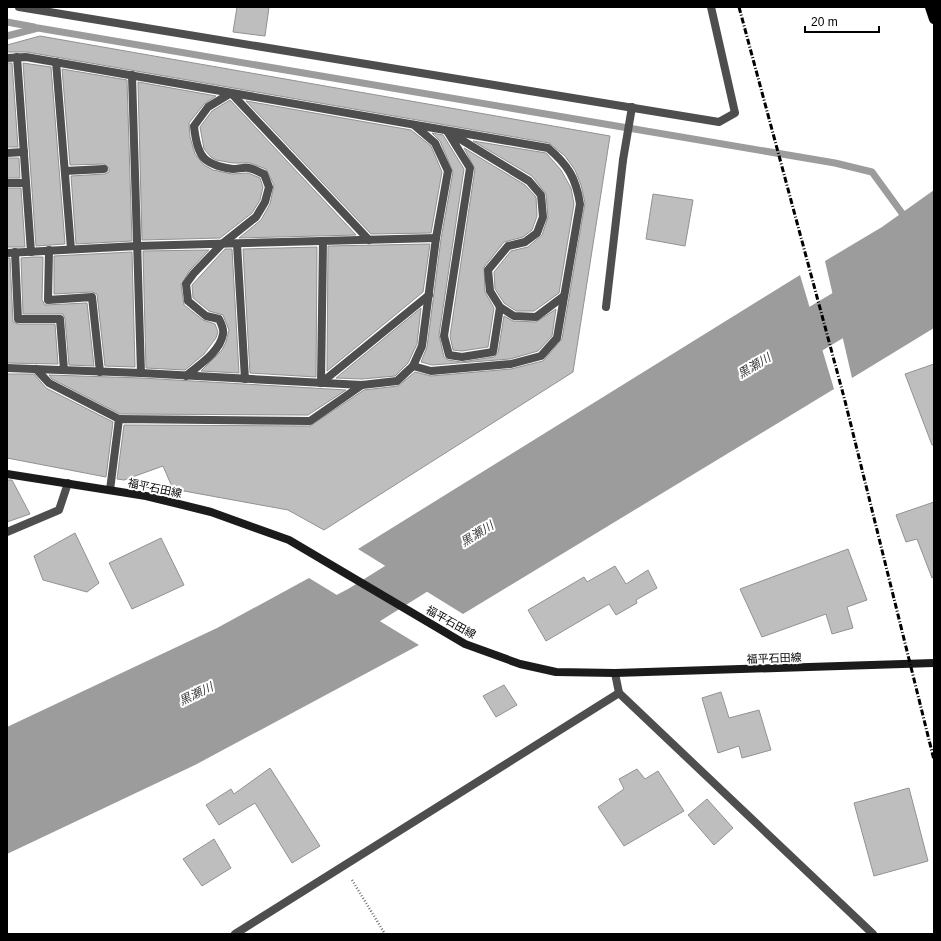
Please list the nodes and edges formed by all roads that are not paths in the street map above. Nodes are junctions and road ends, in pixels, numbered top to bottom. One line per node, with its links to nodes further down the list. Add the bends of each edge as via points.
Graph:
1 (19, 7): 10 (street)
2 (711, 7): 10 (street, via 736,113 719,122)
3 (930, 7): 4 (main road)
4 (934, 19)
5 (18, 57): 6 (street); 7 (street); 13 (street)
6 (7, 58)
7 (56, 62): 8 (street); 16 (street)
8 (132, 75): 9 (street); 24 (street)
9 (231, 93): 11 (street); 20 (street); 22 (street, via 208,107 194,126 196,145 203,159 218,166 248,168 264,174 269,187 265,202 256,217)
10 (632, 107): 32 (street, via 622,160)
11 (414, 125): 12 (street); 19 (street, via 435,142 448,171)
12 (448, 131): 30 (street, via 548,148 564,162 577,188 580,204); 31 (street, via 529,181 541,195 542,217 537,233 525,242 508,246 488,270 490,291); 31 (street, via 470,168 444,336 449,355 462,358 493,352)
13 (24, 152): 14 (street); 18 (street)
14 (7, 153)
15 (104, 169): 16 (street)
16 (65, 171): 25 (street)
17 (7, 183): 18 (street)
18 (26, 183): 28 (street)
19 (436, 238): 20 (street); 29 (street)
20 (369, 240): 21 (street)
21 (323, 241): 23 (street); 41 (street)
22 (222, 244): 23 (street); 24 (street); 39 (street, via 186,284 188,301 206,316 219,319 224,333 215,350)
23 (237, 244): 40 (street)
24 (137, 246): 25 (street); 38 (street)
25 (71, 249): 26 (street)
26 (49, 250): 28 (street); 37 (street, via 48,300 92,297)
27 (11, 252): 28 (street); 36 (street, via 18,319 60,319)
28 (31, 252)
29 (428, 294): 33 (street, via 422,346); 41 (street)
30 (564, 296): 31 (street, via 536,317 514,316); 33 (street, via 557,338 541,356 511,364 431,372)
31 (500, 307)
32 (606, 307)
33 (413, 366): 42 (street, via 397,380)
34 (7, 368): 35 (street)
35 (36, 369): 36 (street); 43 (street, via 49,383)
36 (64, 370): 37 (street)
37 (100, 372): 38 (street)
38 (141, 373): 39 (street)
39 (186, 376): 40 (street)
40 (245, 379): 41 (street)
41 (321, 383): 42 (street)
42 (362, 386): 43 (street, via 310,421)
43 (119, 419): 46 (street)
44 (7, 474): 45 (main road, 福平石田線)
45 (68, 484): 46 (main road, 福平石田線); 47 (street, via 59,510)
46 (110, 490): 49 (main road, 福平石田線, via 211,512 289,540 465,644 520,664 556,672)
47 (7, 532)
48 (934, 664): 49 (main road, 福平石田線)
49 (616, 673): 50 (street)
50 (619, 693): 51 (street); 52 (street)
51 (235, 934)
52 (873, 934)

